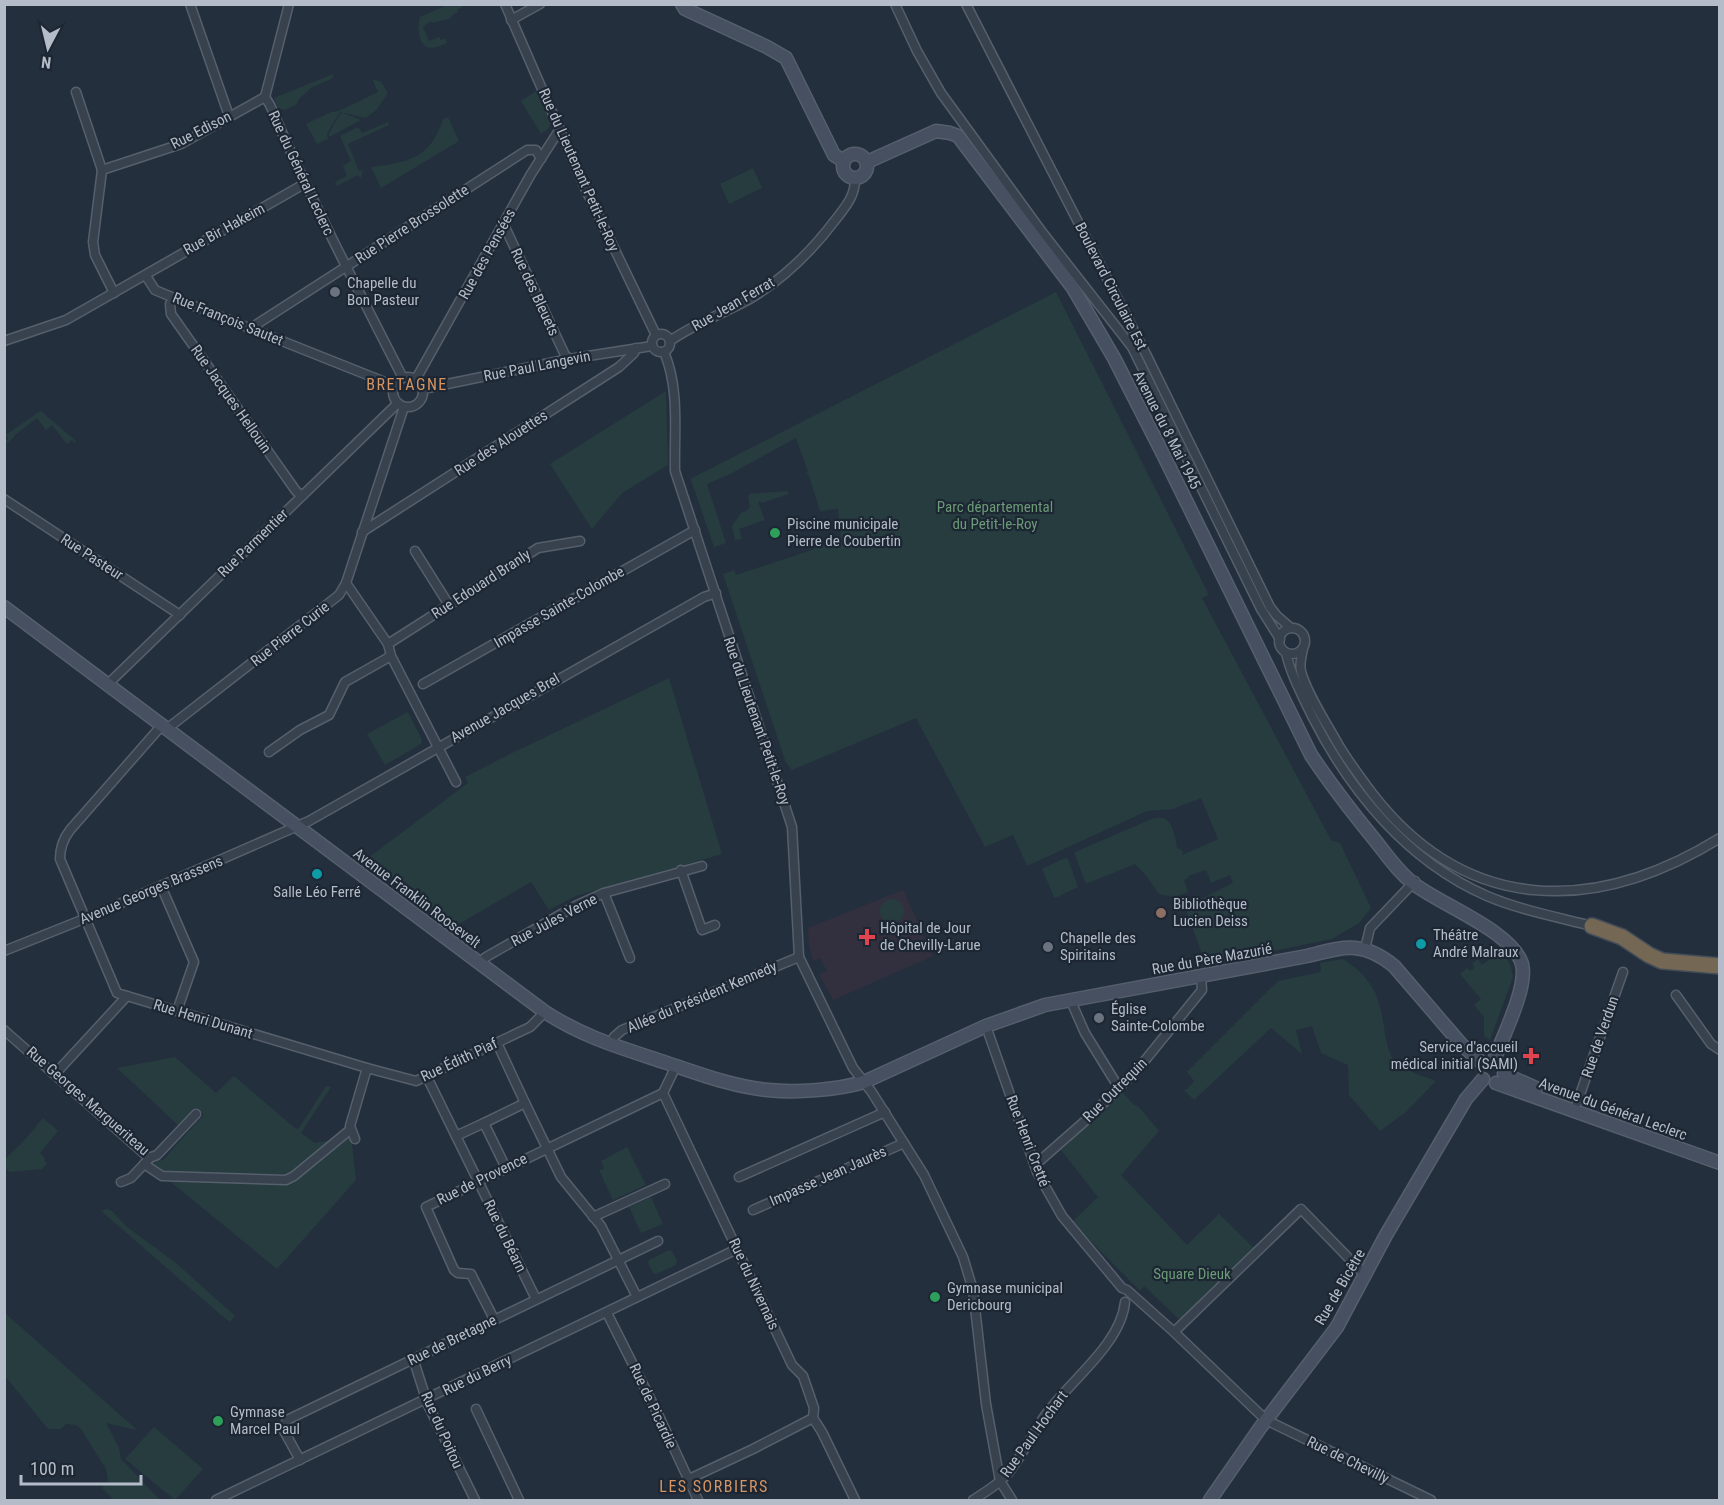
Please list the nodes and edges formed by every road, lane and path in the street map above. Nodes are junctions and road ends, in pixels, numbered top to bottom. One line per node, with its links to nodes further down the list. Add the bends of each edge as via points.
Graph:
1 (190, 4): 11 (street)
2 (505, 4): 8 (street, Rue du Lieutenant Petit-le-Roy)
3 (540, 4): 8 (street)
4 (682, 4): 14 (main road, via 685,9 786,58 834,155)
5 (895, 4): 49 (street, via 941,93 1137,356 1261,609)
6 (966, 4): 48 (street, Boulevard Circulaire Est, via 1143,348 1270,607)
7 (291, 6): 10 (street)
8 (511, 20): 12 (street, Rue du Lieutenant Petit-le-Roy)
9 (76, 92): 16 (street)
10 (264, 97): 11 (street, Rue Edison); 18 (street, Rue du Général Leclerc)
11 (229, 117): 16 (street, Rue Edison, via 181,144)
12 (560, 129): 13 (street, Rue des Pensées); 25 (street, Rue du Lieutenant Petit-le-Roy)
13 (541, 159): 19 (street, Rue des Pensées); 20 (street, Rue Pierre Brossolette, via 536,150 527,150)
14 (844, 161): 15 (main road, via 857,154); 17 (main road, via 845,173)
15 (867, 162): 17 (main road, via 865,175); 61 (main road, Avenue du 8 Mai 1945, via 936,131 957,136 1073,288 1162,452 1311,755)
16 (102, 170): 22 (street, via 93,242 95,255)
17 (855, 179): 26 (street, Rue Jean Ferrat, via 849,202 800,260 759,293)
18 (304, 184): 20 (street, Rue du Général Leclerc); 21 (street, Rue Bir Hakeim, via 152,269)
19 (504, 225): 31 (street, Rue des Bleuets); 33 (street, Rue des Pensées)
20 (347, 266): 24 (street, Rue Pierre Brossolette); 32 (street, Rue du Général Leclerc)
21 (146, 276): 22 (street); 23 (street, Rue François Sautet, via 155,290)
22 (114, 293): 27 (street, via 66,320)
23 (174, 298): 24 (street, Rue François Sautet); 37 (street, Rue Jacques Hellouin, via 171,314)
24 (251, 328): 34 (street, Rue François Sautet)
25 (656, 335): 26 (street, via 664,334); 28 (street)
26 (670, 340): 30 (street)
27 (4, 341)
28 (652, 346): 29 (street, Rue Paul Langevin); 30 (street, via 655,351)
29 (636, 348): 31 (street, Rue Paul Langevin); 40 (street, Rue des Alouettes, via 619,367)
30 (664, 352): 39 (street, Rue du Lieutenant Petit-le-Roy, via 675,410 675,471)
31 (568, 359): 35 (street, Rue Paul Langevin)
32 (403, 378): 33 (street); 34 (street)
33 (416, 379): 35 (street)
34 (395, 386): 36 (street, via 393,395)
35 (423, 389): 36 (street, via 422,399 414,406)
36 (401, 405): 37 (street, Rue Parmentier); 40 (street, Rue Pierre Curie)
37 (302, 496): 47 (street, Rue Parmentier)
38 (4, 500): 47 (street, Rue Pasteur)
39 (695, 530): 44 (street, Rue du Lieutenant Petit-le-Roy); 55 (street, Impasse Sainte-Colombe)
40 (362, 533): 43 (street, Rue Pierre Curie)
41 (580, 541): 45 (street, Rue Edouard Branly, via 538,548)
42 (415, 551): 45 (street)
43 (346, 583): 50 (street); 56 (street, Rue Pierre Curie, via 339,595)
44 (716, 593): 57 (street, Avenue Jacques Brel); 74 (street, Rue du Lieutenant Petit-le-Roy, via 792,827)
45 (449, 604): 50 (street, Rue Edouard Branly)
46 (4, 607): 54 (main road, Avenue Franklin Roosevelt)
47 (180, 615): 54 (street, Rue Parmentier)
48 (1291, 628): 49 (street); 51 (street, via 1303,634)
49 (1280, 639): 52 (street, via 1280,647)
50 (388, 644): 53 (street)
51 (1303, 648): 52 (street, via 1297,653); 62 (street, via 1302,674 1341,748 1385,810 1423,846 1472,875 1495,884 1540,892 1592,888 1668,866)
52 (1286, 652): 71 (street, via 1292,675 1316,724 1353,785 1418,854 1488,896)
53 (391, 656): 57 (street); 58 (street, via 345,682 329,715)
54 (108, 684): 56 (main road, Avenue Franklin Roosevelt)
55 (423, 684)
56 (165, 726): 60 (main road, Avenue Franklin Roosevelt); 69 (street, Rue Pierre Curie, via 105,788 64,838 60,859)
57 (438, 746): 59 (street); 60 (street, Avenue Jacques Brel)
58 (268, 752)
59 (456, 782)
60 (296, 827): 66 (street, Avenue Georges Brassens); 76 (main road, Avenue Franklin Roosevelt)
61 (1372, 837): 65 (main road, Avenue du 8 Mai 1945); 67 (main road, Avenue du 8 Mai 1945)
62 (1719, 838)
63 (702, 866): 64 (street, Rue Jules Verne)
64 (681, 870): 68 (street, Rue Jules Verne); 70 (street, via 702,930)
65 (1412, 882): 67 (street); 72 (street, via 1370,928); 92 (main road, Avenue du 8 Mai 1945, via 1506,941 1519,956 1523,984)
66 (161, 886): 69 (street, Avenue Georges Brassens); 83 (street, via 194,962)
67 (1436, 892): 92 (main road, Avenue du 8 Mai 1945, via 1510,936 1524,954 1528,984)
68 (604, 893): 75 (street); 76 (street, Rue Jules Verne)
69 (85, 918): 73 (street, Avenue Georges Brassens); 81 (street, via 117,993)
70 (715, 925)
71 (1592, 926): 77 (highway, via 1622,937 1662,961)
72 (1365, 949): 79 (main road, Rue du Père Mazurié, via 1342,948); 92 (main road, via 1394,966 1461,1044)
73 (4, 951)
74 (799, 957): 88 (street, Allée du Président Kennedy, via 622,1030); 95 (street, Rue du Lieutenant Petit-le-Roy, via 853,1068)
75 (630, 958)
76 (479, 963): 84 (main road, Avenue Franklin Roosevelt)
77 (1719, 966)
78 (1623, 972): 98 (street, Rue de Verdun)
79 (1201, 976): 82 (main road, Rue du Père Mazurié); 96 (street, Rue Outrequin, via 1202,990)
80 (1676, 995): 89 (street)
81 (127, 996): 83 (street, Rue Henri Dunant); 93 (street)
82 (1070, 999): 85 (main road, Rue du Père Mazurié); 96 (street, via 1084,1033)
83 (177, 1011): 91 (street, Rue Henri Dunant)
84 (545, 1012): 87 (street, Rue Édith Piaf, via 530,1027); 88 (main road, Avenue Franklin Roosevelt, via 579,1033)
85 (986, 1026): 95 (main road, Rue du Père Mazurié); 111 (street, Rue Henri Cretté)
86 (4, 1030): 93 (street, Rue Georges Margueriteau)
87 (497, 1043): 94 (street, Rue Édith Piaf); 99 (street)
88 (610, 1044): 90 (main road, Avenue Franklin Roosevelt)
89 (1719, 1050)
90 (676, 1066): 95 (main road, Avenue Franklin Roosevelt, via 730,1083 770,1090); 97 (street)
91 (367, 1068): 94 (street, Rue Édith Piaf, via 416,1081); 103 (street)
92 (1494, 1070): 98 (main road); 110 (main road, Avenue du Général Leclerc); 122 (main road, Rue de Bicêtre, via 1466,1099)
93 (55, 1074): 109 (street, Rue Georges Margueriteau)
94 (427, 1077): 104 (street, Rue du Béarn)
95 (864, 1082): 100 (street, Rue du Lieutenant Petit-le-Roy)
96 (1119, 1088): 111 (street, Rue Outrequin)
97 (663, 1093): 107 (street, Rue de Provence); 120 (street, Rue du Nivernais)
98 (1577, 1102): 108 (main road, via 1637,1129)
99 (525, 1103): 102 (street); 107 (street)
100 (885, 1112): 106 (street, Rue du Lieutenant Petit-le-Roy); 113 (street)
101 (196, 1114): 109 (street, Rue Georges Margueriteau)
102 (484, 1123): 104 (street); 112 (street)
103 (351, 1129): 105 (street); 109 (street, via 286,1180 162,1176)
104 (456, 1136): 115 (street, Rue du Béarn)
105 (355, 1139)
106 (904, 1143): 117 (street, Impasse Jean Jaurès); 136 (street, Rue du Lieutenant Petit-le-Roy, via 924,1175 963,1257 973,1290 986,1404)
107 (547, 1148): 112 (street, Rue de Provence); 118 (street, via 561,1177)
108 (1719, 1157)
109 (147, 1161): 114 (street, via 131,1178)
110 (1719, 1163)
111 (1035, 1165): 128 (street, Rue Henri Cretté, via 1062,1216 1122,1288)
112 (506, 1168): 115 (street, Rue de Provence)
113 (739, 1177)
114 (121, 1182)
115 (478, 1182): 124 (street, Rue du Béarn); 127 (street, Rue de Provence, via 426,1207 454,1270 471,1274)
116 (665, 1184): 118 (street)
117 (753, 1210)
118 (593, 1217): 121 (street)
119 (658, 1241): 121 (street, Rue de Bretagne)
120 (737, 1249): 123 (street, Rue du Berry); 132 (street, Rue du Nivernais, via 792,1365 802,1376 814,1408)
121 (616, 1260): 123 (street); 124 (street, Rue de Bretagne)
122 (1366, 1276): 128 (street, via 1301,1209); 133 (main road, Rue de Bicêtre, via 1337,1327)
123 (638, 1297): 126 (street, Rue du Berry)
124 (536, 1299): 127 (street, Rue de Bretagne)
125 (1125, 1302): 136 (street, Rue Paul Hochart, via 1114,1333 1051,1408)
126 (607, 1313): 130 (street, Rue du Berry); 135 (street, Rue de Picardie)
127 (494, 1319): 129 (street, Rue de Bretagne)
128 (1174, 1332): 133 (street, Rue de Chevilly)
129 (413, 1358): 130 (street, Rue du Poitou); 134 (street, Rue de Bretagne, via 286,1420 284,1429)
130 (426, 1399): 134 (street, Rue du Berry); 138 (street, Rue du Poitou)
131 (476, 1409): 139 (street)
132 (813, 1418): 135 (street); 141 (street, Rue du Nivernais)
133 (1266, 1420): 144 (main road, Rue de Bicêtre); 145 (street, Rue de Chevilly)
134 (300, 1460): 137 (street, Rue du Berry)
135 (689, 1479): 140 (street, Rue de Picardie)
136 (1000, 1481): 142 (street, Rue Paul Hochart); 143 (street)
137 (216, 1500)
138 (475, 1500)
139 (519, 1500)
140 (698, 1500)
141 (855, 1500)
142 (974, 1500)
143 (1012, 1500)
144 (1210, 1500)
145 (1431, 1500)

